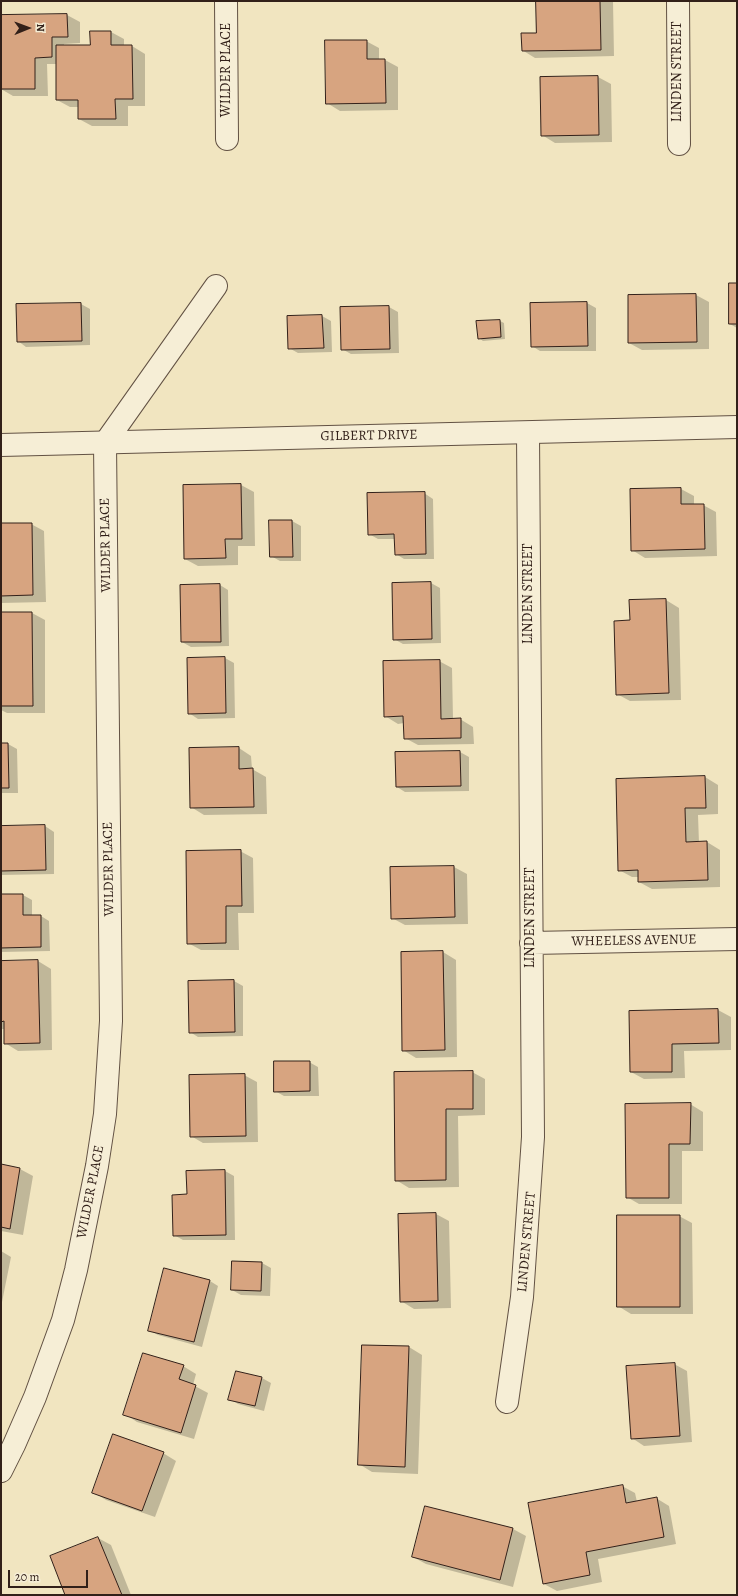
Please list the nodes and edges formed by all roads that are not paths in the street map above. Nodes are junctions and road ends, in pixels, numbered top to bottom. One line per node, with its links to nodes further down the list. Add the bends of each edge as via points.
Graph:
1 (226, 1): 3 (street, WILDER PLACE)
2 (678, 1): 4 (street, LINDEN STREET)
3 (227, 139)
4 (679, 144)
5 (216, 286): 8 (street)
6 (737, 428): 7 (street, GILBERT DRIVE)
7 (528, 433): 8 (street, GILBERT DRIVE); 11 (street, LINDEN STREET)
8 (105, 443): 9 (street, GILBERT DRIVE); 13 (street, WILDER PLACE, via 111,1021 105,1114 76,1270 63,1320 35,1397)
9 (1, 445)
10 (737, 940): 11 (street, WHEELESS AVENUE)
11 (531, 942): 12 (street, LINDEN STREET, via 532,1168 522,1297)
12 (507, 1402)
13 (1, 1471)

